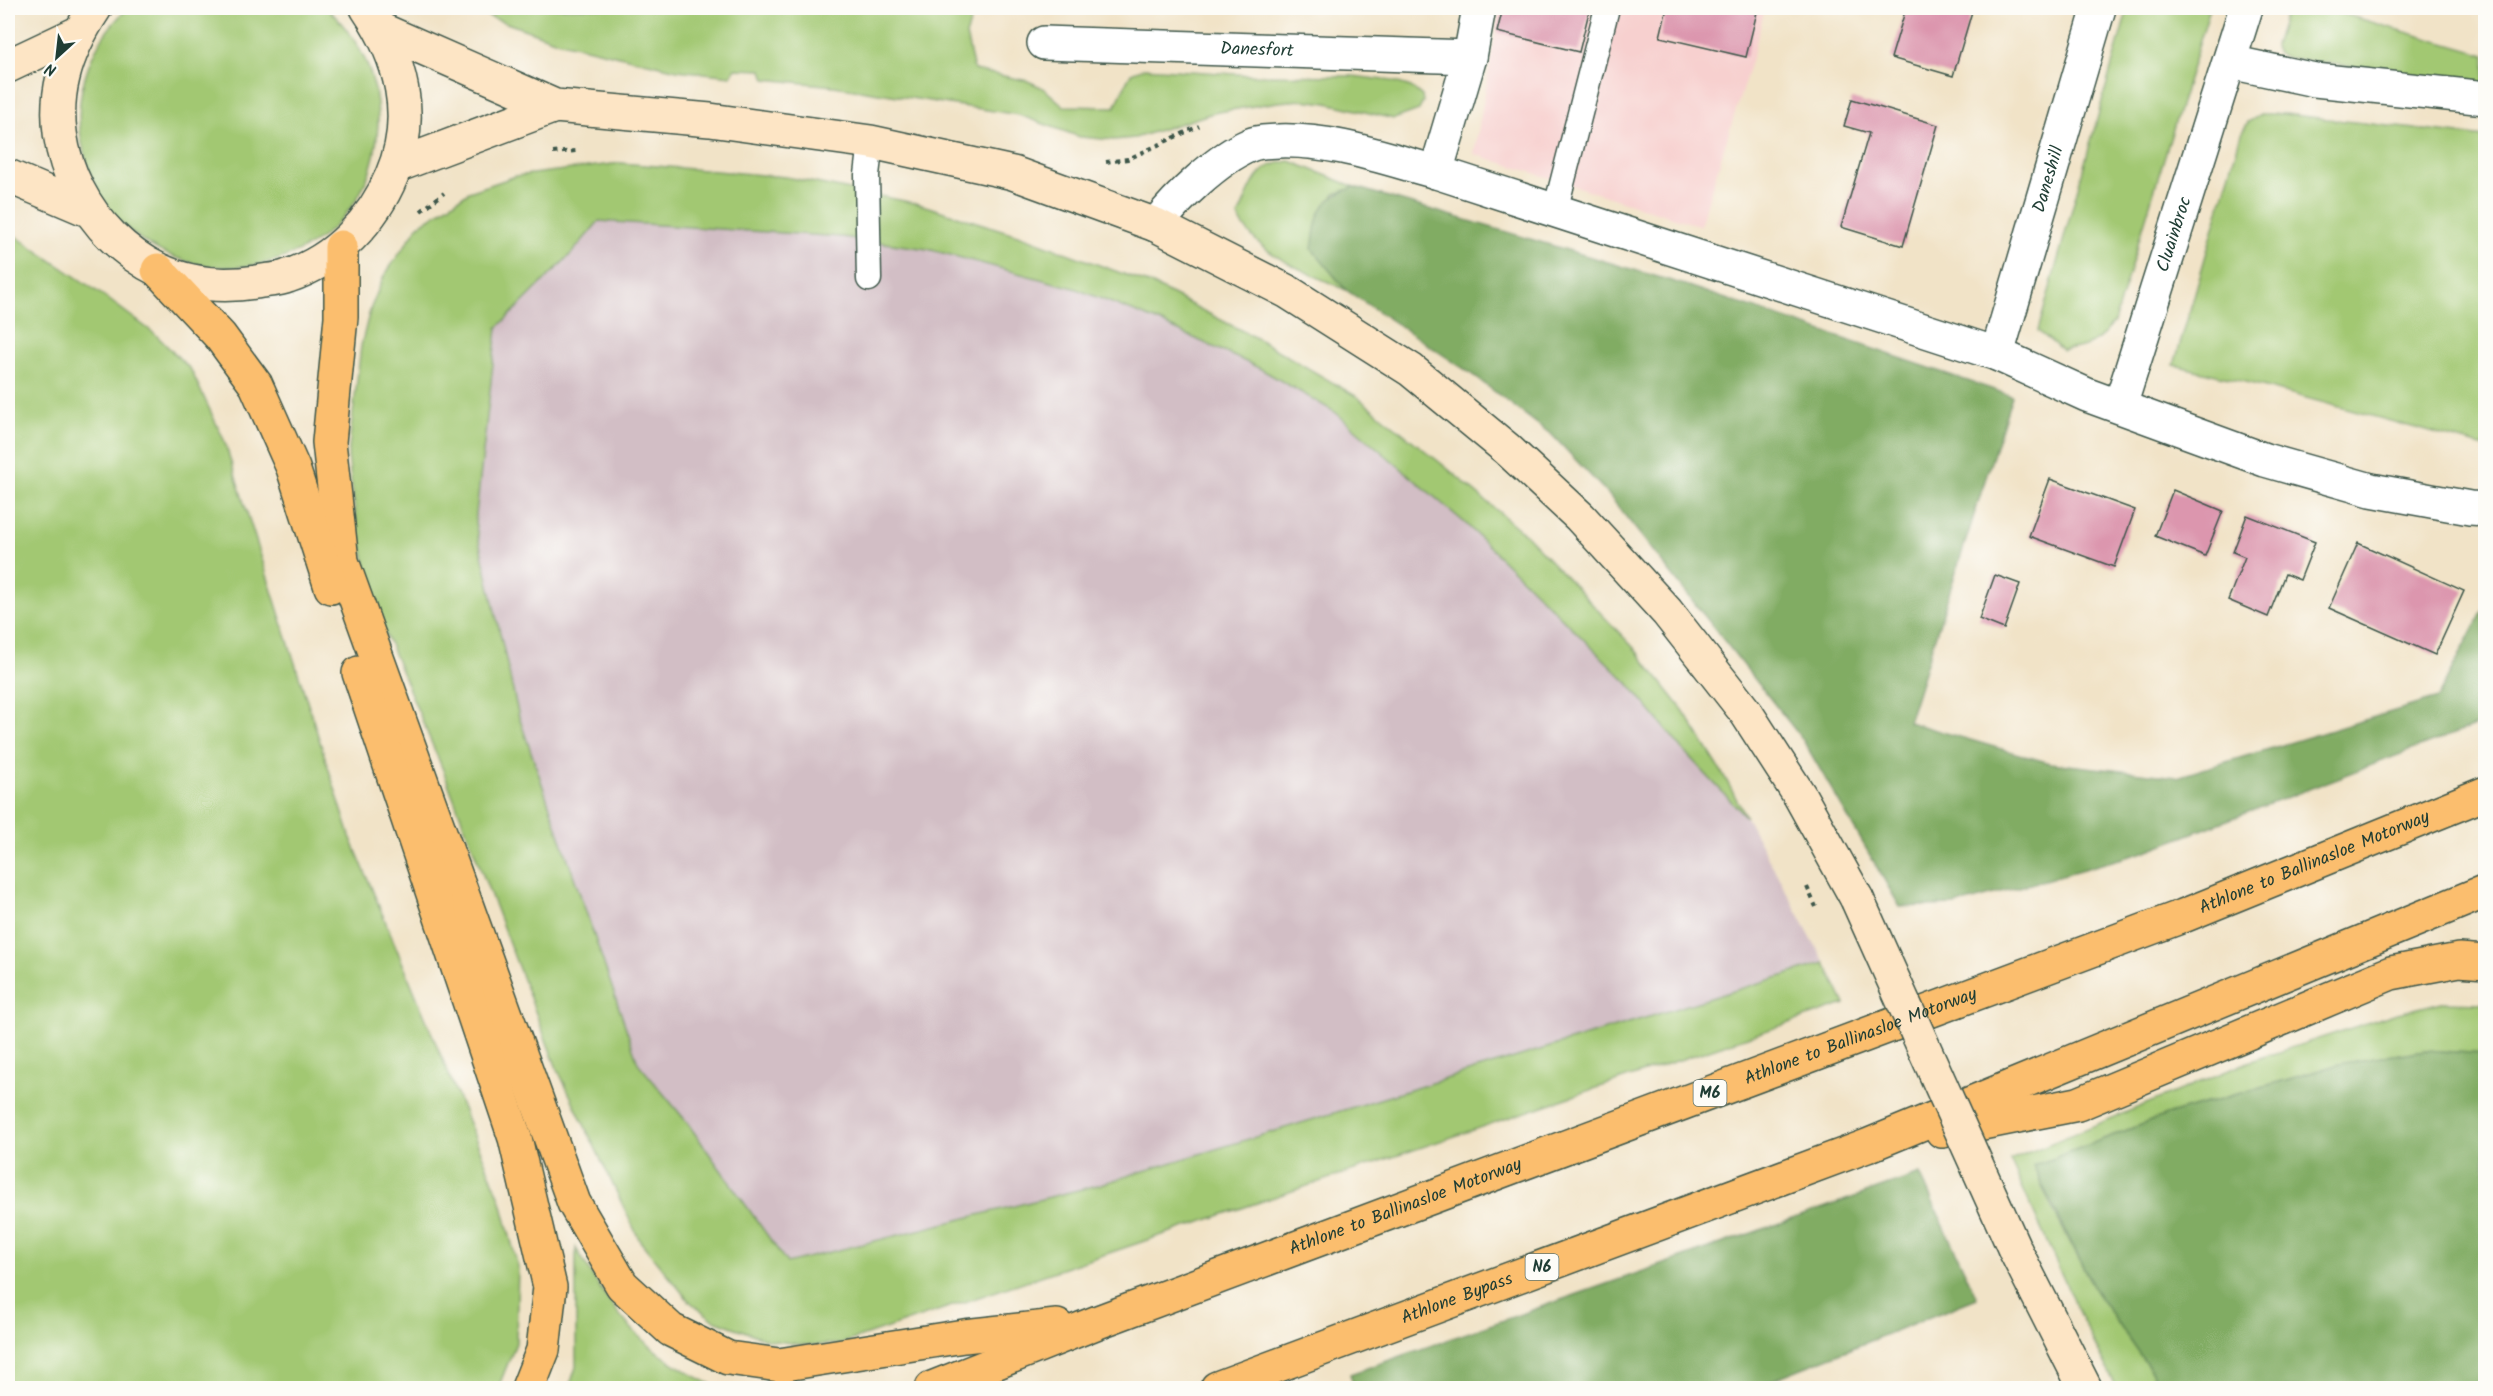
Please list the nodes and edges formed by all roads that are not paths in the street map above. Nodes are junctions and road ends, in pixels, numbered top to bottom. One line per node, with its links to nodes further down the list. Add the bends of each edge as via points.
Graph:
1 (1479, 8): 8 (street)
2 (1607, 8): 18 (lane)
3 (2099, 8): 23 (street, Daneshill)
4 (2246, 8): 9 (street, Cluainbroc)
5 (375, 19): 12 (main road); 14 (main road, via 395,58 402,88 404,128)
6 (87, 20): 10 (main road); 17 (main road, via 62,78 59,108 70,176)
7 (1044, 43): 8 (street, Danesfort)
8 (1470, 57): 15 (street)
9 (2230, 62): 11 (street, via 2315,81); 24 (street, Cluainbroc)
10 (8, 66)
11 (2486, 98)
12 (555, 106): 13 (main road, via 710,120); 14 (main road)
13 (871, 142): 19 (main road, via 1013,172); 22 (lane, via 867,175)
14 (396, 166): 20 (main road, via 384,195)
15 (1436, 172): 18 (street); 19 (street, via 1314,141 1251,144 1187,189)
16 (8, 176): 17 (main road)
17 (88, 210): 21 (main road, via 120,244)
18 (1555, 211): 23 (street)
19 (1156, 225): 34 (main road, bridge, via 1288,292 1411,370 1507,449 1580,517 1667,612 1747,714 1800,796 1857,899 2015,1250)
20 (341, 247): 21 (main road, via 287,277 228,286 192,281); 30 (highway, via 341,317 329,442 342,561 574,1203 622,1285 671,1330 728,1358 779,1365 964,1336)
21 (158, 270): 31 (highway, via 220,336 256,385 293,468 512,1126 550,1287 543,1350)
22 (869, 279)
23 (1997, 354): 24 (street)
24 (2120, 406): 25 (street, via 2265,460 2371,490)
25 (2486, 509)
26 (2486, 793): 30 (highway, Athlone to Ballinasloe Motorway / M6, via 2183,916)
27 (2486, 891): 29 (highway)
28 (2486, 962): 29 (highway, via 2459,960 2391,972 2078,1104)
29 (1867, 1146): 33 (highway, Athlone Bypass / N6)
30 (1098, 1322): 32 (highway, Athlone to Ballinasloe Motorway / M6)
31 (528, 1389)
32 (932, 1389)
33 (1217, 1389)
34 (2085, 1389)

